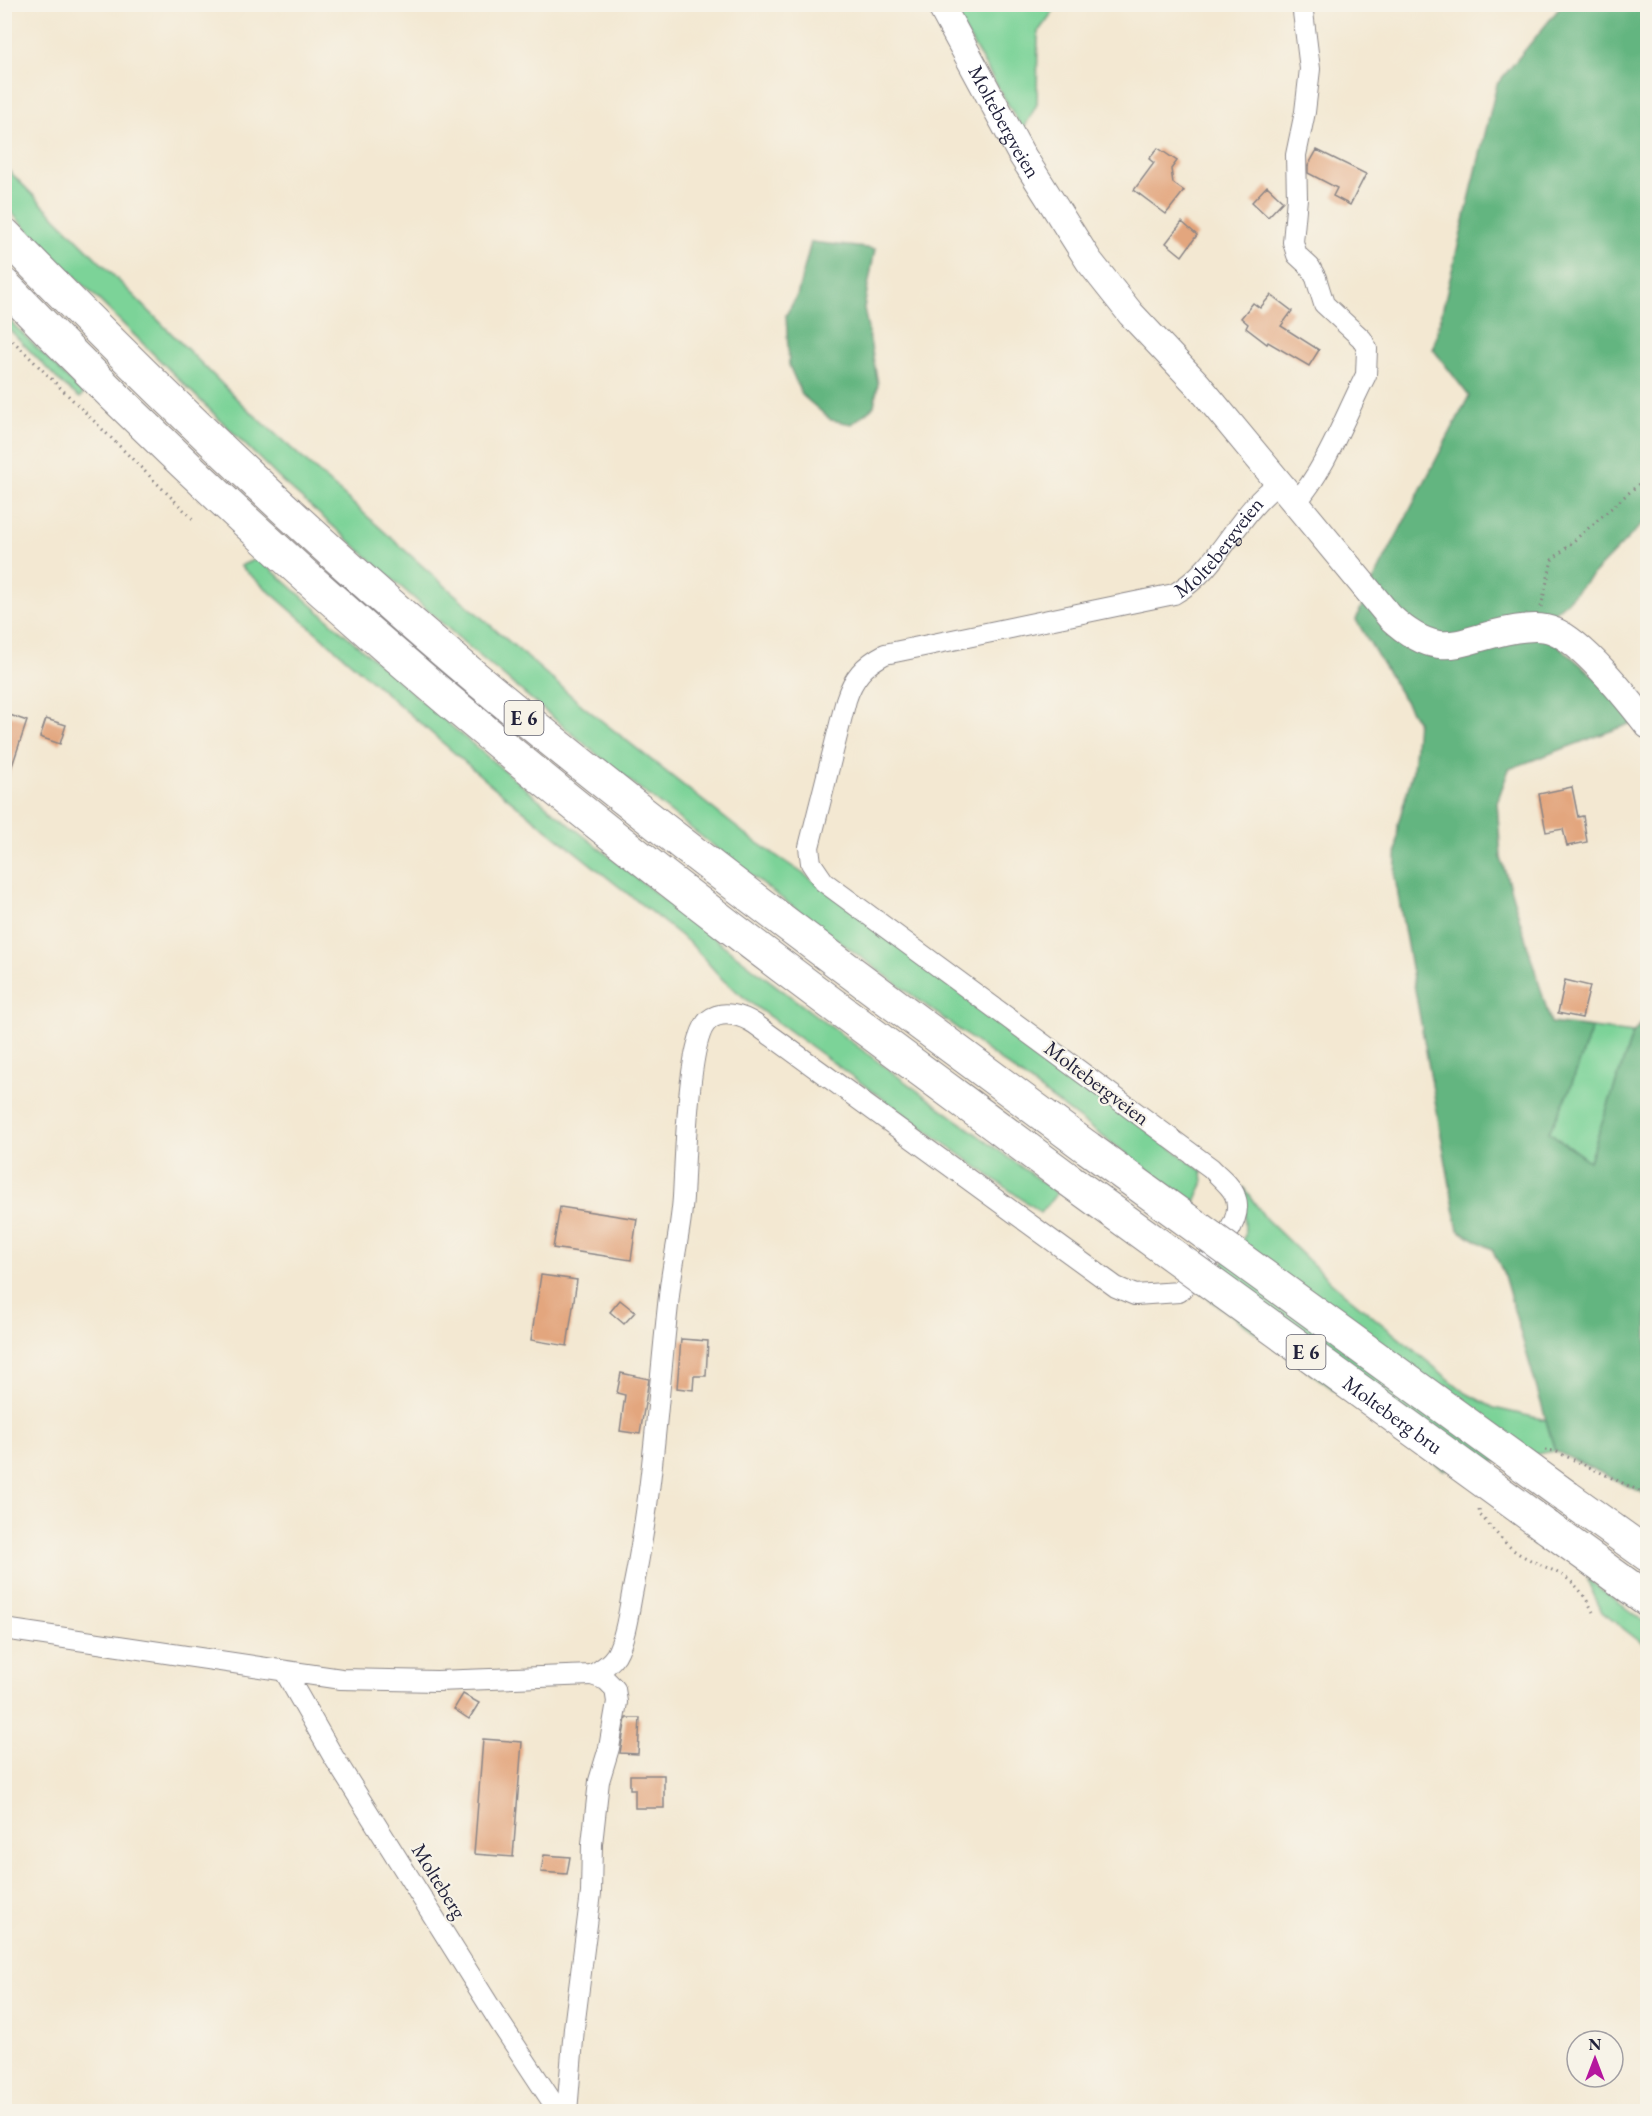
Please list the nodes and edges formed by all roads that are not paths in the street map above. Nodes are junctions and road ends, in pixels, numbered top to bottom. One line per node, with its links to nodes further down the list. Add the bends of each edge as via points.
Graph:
1 (940, 4): 5 (main road, Moltebergveien, via 1020,152 1089,261 1131,314 1198,385)
2 (1302, 4): 5 (street, via 1310,69 1296,155 1293,242 1297,255 1316,278 1324,303 1362,339 1368,362 1366,375 1310,486)
3 (4, 234): 7 (highway, Molteberg bru / E 6, bridge, via 248,474 474,676 678,842 1088,1149)
4 (4, 285): 8 (highway, Molteberg bru / E 6, bridge, via 248,522 447,700 652,867 1065,1177)
5 (1286, 494): 6 (main road, Moltebergveien, via 1390,617 1423,641 1466,644 1514,629 1553,630 1593,661); 10 (street, Moltebergveien, via 1260,496 1205,571 1174,594 885,654 870,662 852,683 846,700 809,847 811,863 825,882 1211,1168 1235,1195 1237,1213 1230,1232 1179,1292 1135,1295 1116,1287 741,1016 720,1015 708,1020 697,1040 683,1201 640,1554)
6 (1647, 725)
7 (1647, 1555)
8 (1647, 1600)
9 (4, 1629): 11 (street)
10 (616, 1654): 12 (street, via 606,1667); 13 (street)
11 (285, 1672): 12 (street, via 384,1682); 14 (street, Molteberg, via 333,1756)
12 (592, 1675): 13 (street, via 606,1680)
13 (615, 1689): 15 (street, via 617,1702 599,1781)
14 (560, 2112)
15 (567, 2112)

